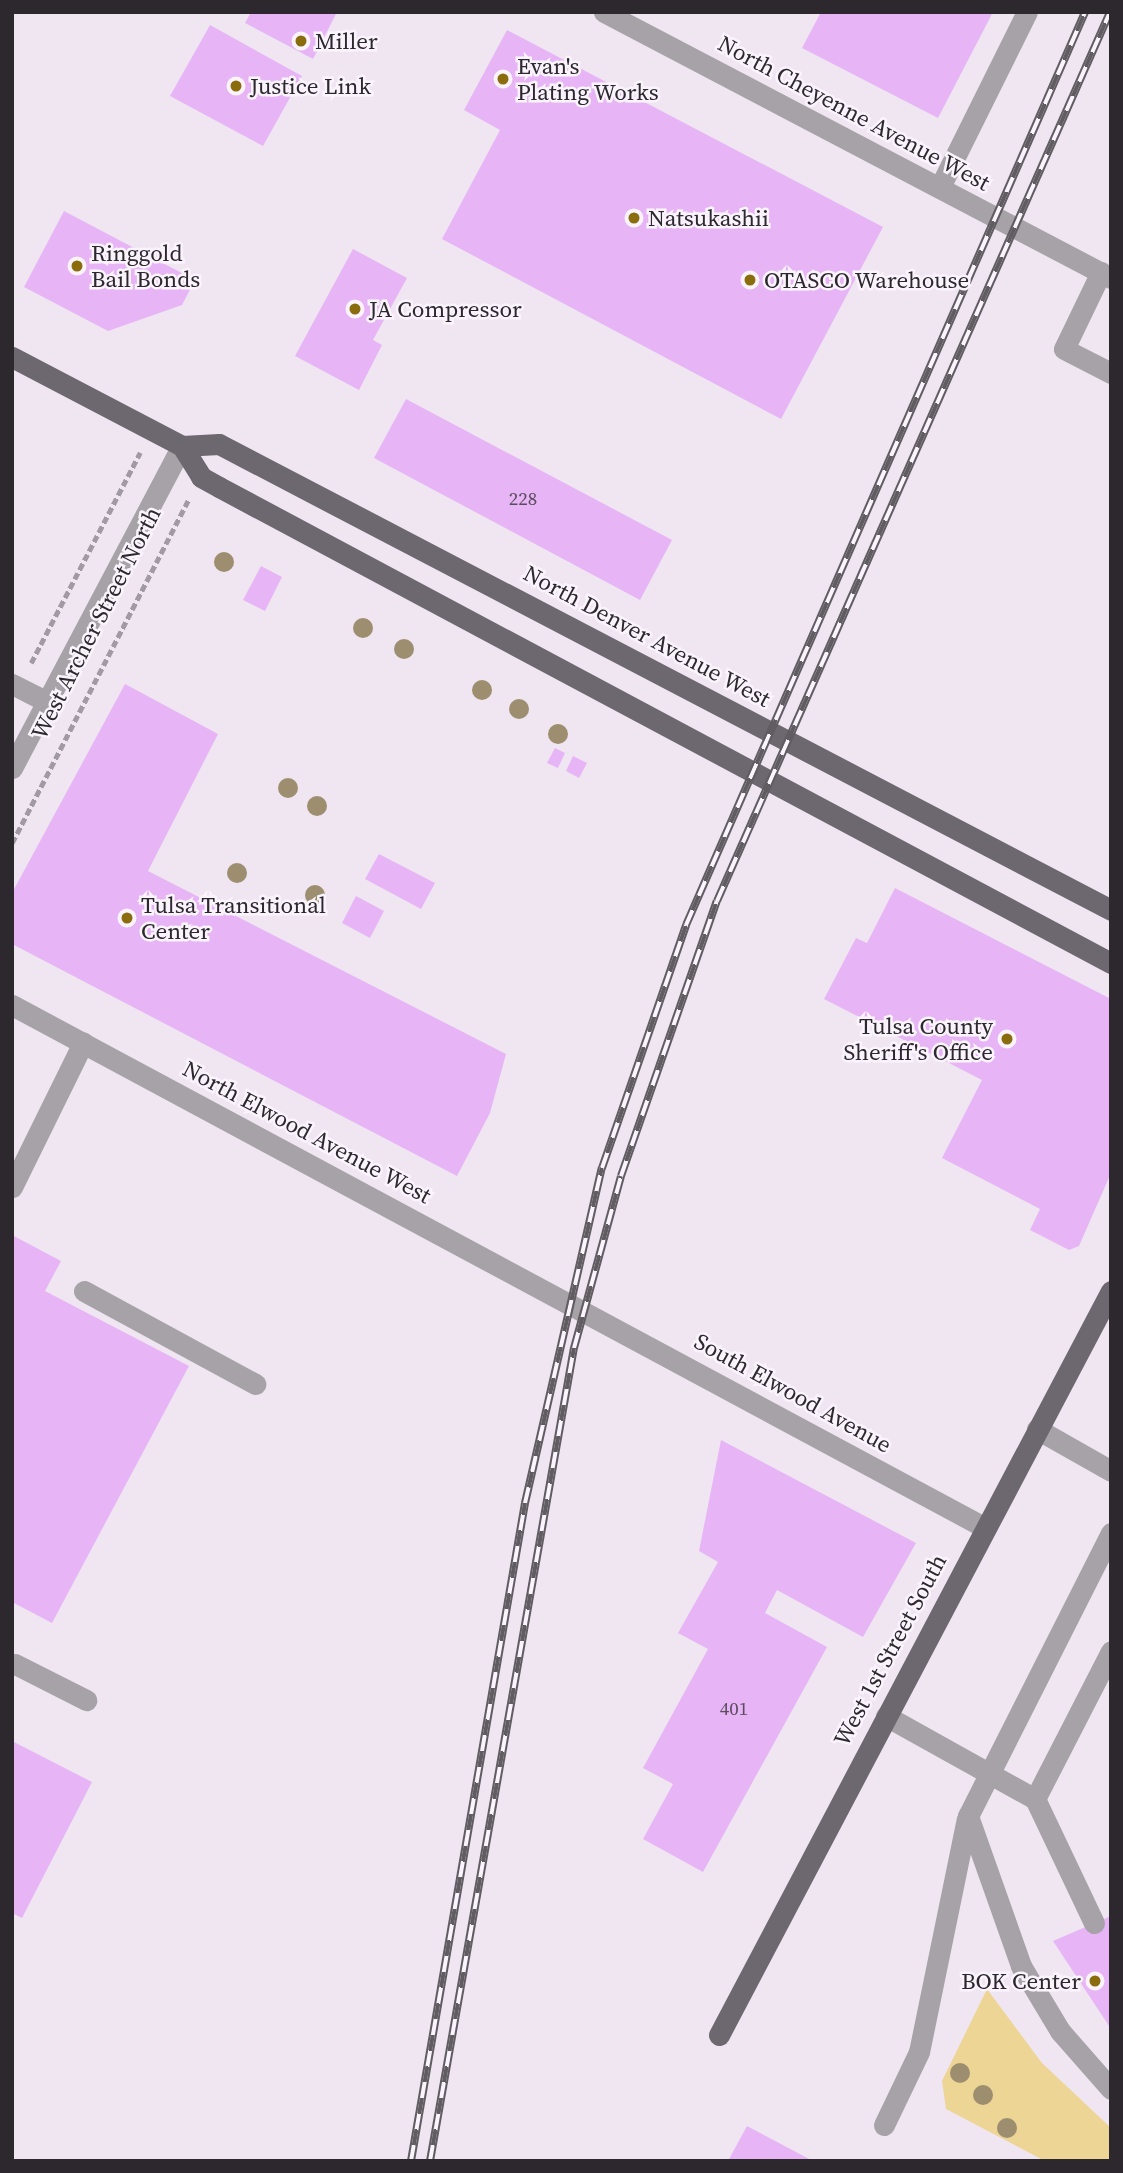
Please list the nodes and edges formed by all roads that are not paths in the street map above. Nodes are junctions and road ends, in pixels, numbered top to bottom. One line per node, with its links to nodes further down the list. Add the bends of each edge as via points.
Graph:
1 (604, 12): 3 (street, North Cheyenne Avenue West)
2 (1027, 12): 3 (street)
3 (940, 187): 4 (street, North Cheyenne Avenue West)
4 (1106, 275): 6 (street, via 1063,349)
5 (12, 357): 7 (main road)
6 (1111, 373)
7 (182, 446): 9 (street, West Archer Street North); 11 (main road, North Denver Avenue West, via 219,444); 12 (main road, via 201,477 219,487)
8 (15, 685): 9 (street)
9 (47, 702): 10 (street, West Archer Street North)
10 (12, 768)
11 (1111, 910)
12 (1111, 962)
13 (12, 1005): 14 (street, North Elwood Avenue West)
14 (83, 1043): 15 (street); 18 (street, North Elwood Avenue West)
15 (12, 1187)
16 (84, 1291): 19 (street)
17 (1111, 1291): 20 (main road, West 1st Street South)
18 (576, 1305): 22 (street, South Elwood Avenue)
19 (255, 1384)
20 (1037, 1429): 21 (street); 22 (main road, West 1st Street South)
21 (1111, 1471)
22 (984, 1527): 27 (main road, West 1st Street South)
23 (1111, 1533): 28 (street)
24 (1111, 1651): 29 (street)
25 (15, 1664): 26 (street)
26 (86, 1700)
27 (886, 1716): 28 (street); 32 (main road, West 1st Street South)
28 (986, 1772): 29 (street); 30 (street)
29 (1035, 1799): 31 (street)
30 (968, 1816): 33 (street, via 1021,1966 1060,2031); 34 (street, via 919,2052)
31 (1094, 1923)
32 (719, 2035)
33 (1111, 2090)
34 (884, 2125)

